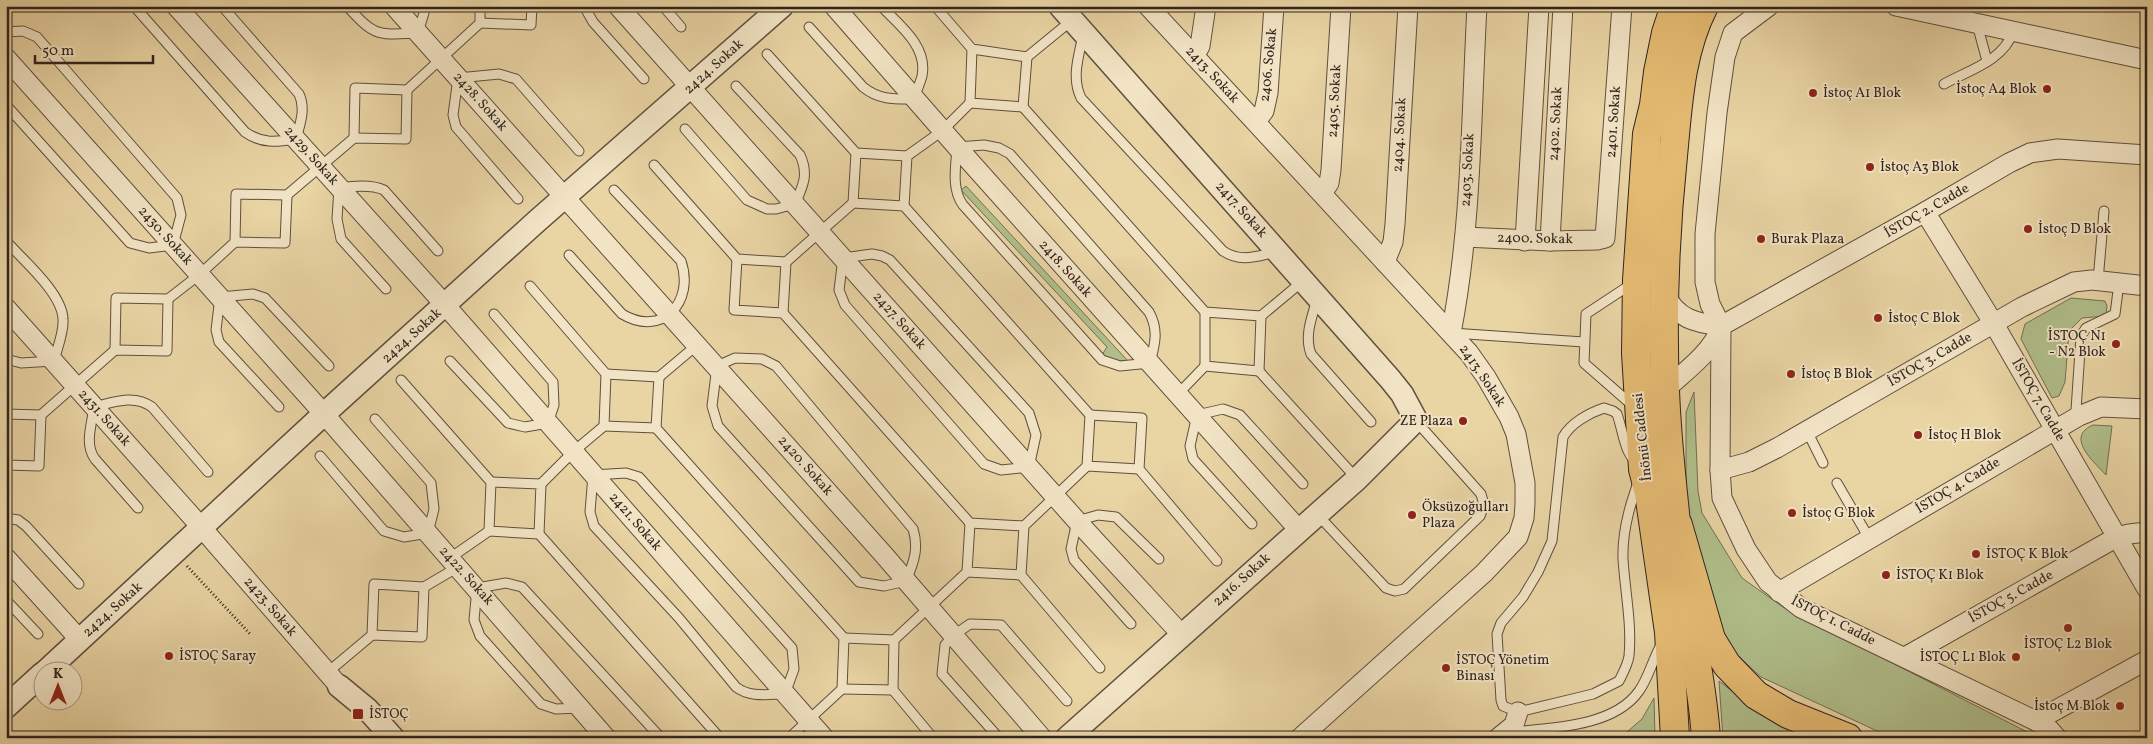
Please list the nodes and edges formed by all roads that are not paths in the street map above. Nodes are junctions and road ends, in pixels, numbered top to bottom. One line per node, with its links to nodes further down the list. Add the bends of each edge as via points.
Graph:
1 (134, 6): 61 (lane, via 244,132 269,142)
2 (176, 6): 61 (street, 2429. Sokak)
3 (222, 6): 61 (lane, via 300,94 302,113)
4 (347, 6): 37 (lane, via 367,28 374,31)
5 (394, 6): 37 (street, 2428. Sokak)
6 (426, 6): 37 (lane)
7 (480, 6): 31 (lane)
8 (532, 6): 31 (lane, via 531,25)
9 (584, 6): 47 (lane, via 593,22)
10 (618, 6): 50 (street, 2427. Sokak)
11 (663, 6): 33 (lane)
12 (782, 6): 50 (street, 2424. Sokak)
13 (834, 6): 52 (street, 2418. Sokak)
14 (881, 6): 52 (lane, via 918,47 922,76)
15 (935, 6): 38 (lane)
16 (1148, 6): 40 (street, 2413. Sokak)
17 (1206, 6): 40 (street, via 1200,46)
18 (1274, 6): 56 (street, 2406. Sokak, via 1268,93 1264,111)
19 (1341, 6): 71 (street, 2405. Sokak, via 1331,170 1329,183)
20 (1408, 6): 94 (street, 2404. Sokak, via 1395,224 1393,242)
21 (1477, 6): 81 (street, 2403. Sokak)
22 (1539, 6): 83 (street, 2402. Sokak)
23 (1563, 6): 85 (street, 2402. Sokak)
24 (1622, 6): 82 (street, 2401. Sokak)
25 (1657, 6): 59 (highway, via 1644,70 1643,108)
26 (1675, 6): 59 (highway, via 1666,33)
27 (1769, 6): 114 (street, via 1732,33 1716,112 1705,234 1705,282 1710,304)
28 (1896, 6): 32 (street)
29 (1699, 13): 103 (highway, via 1683,69 1677,118 1670,182)
30 (1072, 20): 41 (lane); 89 (street, 2417. Sokak); 89 (lane, via 1075,73 1081,98 1223,252 1243,259)
31 (480, 23): 43 (lane)
32 (1977, 24): 36 (street); 45 (lane)
33 (681, 27)
34 (809, 27): 52 (lane, via 863,88 887,99)
35 (6, 32): 87 (lane, via 22,31 37,37 176,198 181,216)
36 (2013, 32): 44 (street); 45 (lane, via 2005,49)
37 (418, 33): 43 (street, 2428. Sokak)
38 (972, 49): 41 (lane); 53 (lane)
39 (768, 54): 64 (lane)
40 (1194, 56): 56 (street, 2413. Sokak)
41 (1027, 57): 55 (lane)
42 (6, 58): 87 (street, 2430. Sokak)
43 (441, 59): 46 (street, 2428. Sokak); 51 (lane)
44 (2147, 60)
45 (1987, 61): 48 (lane)
46 (458, 78): 63 (lane, via 499,74 516,79); 73 (street, 2428. Sokak); 74 (lane, via 453,115 456,127)
47 (644, 79)
48 (1944, 84)
49 (736, 86): 76 (lane, via 800,155 806,170)
50 (691, 88): 73 (street, 2424. Sokak); 76 (street, 2427. Sokak)
51 (407, 90): 60 (lane, via 355,88); 60 (lane, via 406,140)
52 (914, 99): 58 (street, 2418. Sokak)
53 (970, 103): 55 (lane); 58 (lane)
54 (6, 105): 87 (lane, via 130,243 149,248)
55 (1023, 107): 108 (lane)
56 (1256, 121): 71 (street, 2413. Sokak)
57 (685, 129): 76 (lane, via 747,200 767,209)
58 (942, 131): 62 (street, 2418. Sokak); 65 (lane)
59 (1647, 134): 96 (highway, İnönü Caddesi)
60 (354, 138): 68 (lane)
61 (296, 140): 68 (street, 2429. Sokak)
62 (957, 147): 122 (street, 2418. Sokak); 122 (lane, via 955,185 960,200 1102,360 1112,365 1127,366); 122 (lane, via 992,146 1010,154 1148,312 1156,334)
63 (579, 151)
64 (856, 153): 65 (lane); 75 (lane)
65 (907, 156): 77 (lane)
66 (2147, 156): 79 (street, İSTOÇ 2. Cadde, via 2058,149 2030,153)
67 (654, 165): 92 (lane)
68 (320, 166): 69 (street, 2429. Sokak); 72 (lane)
69 (339, 188): 88 (lane, via 375,187 384,190); 102 (lane, via 337,219 341,239); 106 (street, 2429. Sokak)
70 (614, 190): 111 (lane, via 681,261 685,287)
71 (1322, 193): 94 (street, 2413. Sokak)
72 (287, 195): 86 (lane, via 285,243); 86 (lane, via 236,194)
73 (566, 197): 106 (street, 2424. Sokak); 111 (street, 2420. Sokak)
74 (518, 199)
75 (853, 203): 77 (lane); 80 (lane)
76 (794, 204): 80 (street, 2427. Sokak)
77 (904, 206): 140 (lane)
78 (2104, 211): 97 (lane)
79 (1925, 212): 113 (street, İSTOÇ 7. Cadde); 114 (street, İSTOÇ 2. Cadde)
80 (820, 233): 91 (street, 2427. Sokak); 93 (lane)
81 (1464, 237): 83 (street, 2400. Sokak); 115 (street, 2403. Sokak, via 1459,296)
82 (1605, 238): 85 (street, 2400. Sokak)
83 (1525, 240): 85 (street, 2400. Sokak)
84 (6, 241): 120 (lane, via 54,295 62,310 62,329)
85 (1550, 241)
86 (235, 242): 95 (lane)
87 (172, 245): 95 (street, 2430. Sokak)
88 (438, 251)
89 (1278, 251): 101 (street, 2417. Sokak)
90 (569, 255): 111 (lane, via 622,314 653,323)
91 (843, 258): 156 (street, 2427. Sokak); 156 (lane, via 839,285 842,300 978,456 989,467 1002,470); 156 (lane, via 877,254 890,260 1029,413 1036,435)
92 (737, 259): 93 (lane); 109 (lane, via 734,310)
93 (786, 262): 109 (lane)
94 (1385, 262): 115 (street, 2413. Sokak)
95 (199, 275): 104 (street, 2430. Sokak); 105 (lane)
96 (1638, 280): 116 (lane, via 1586,314); 136 (highway, İnönü Caddesi, via 1636,353)
97 (2098, 281): 98 (street, İSTOÇ 3. Cadde); 113 (street, İSTOÇ 3. Cadde, via 2074,282)
98 (2119, 283): 100 (street, İSTOÇ 3. Cadde); 142 (lane, via 2115,314 2086,328 2081,336 2076,410)
99 (530, 286): 127 (lane)
100 (2147, 286)
101 (1311, 288): 112 (lane); 144 (street, 2417. Sokak, via 1402,394); 145 (lane, via 1308,335 1311,354)
102 (386, 289)
103 (1665, 294): 114 (street, via 1671,307 1684,317); 131 (highway)
104 (220, 298): 123 (lane, via 253,294 265,298); 134 (lane, via 216,330 219,342); 138 (street, 2430. Sokak)
105 (168, 299): 118 (lane, via 116,298); 118 (lane, via 167,351)
106 (446, 306): 138 (street, 2424. Sokak); 146 (street, 2421. Sokak)
107 (6, 308): 120 (street, 2431. Sokak)
108 (1205, 312): 112 (lane); 125 (lane)
109 (783, 313): 172 (lane)
110 (494, 314): 146 (lane, via 553,382 554,404)
111 (670, 314): 117 (street, 2420. Sokak)
112 (1261, 316): 126 (lane)
113 (1994, 324): 149 (street, İSTOÇ 7. Cadde); 150 (street, İSTOÇ 3. Cadde)
114 (1722, 326): 131 (street, via 1714,344); 159 (street, İSTOÇ 1. Cadde)
115 (1451, 333): 116 (lane); 234 (street, 2413. Sokak, via 1486,377 1516,434 1525,483 1524,518 1518,537 1484,573)
116 (1584, 342): 136 (lane, via 1584,363)
117 (697, 345): 124 (street, 2420. Sokak); 128 (lane)
118 (115, 350): 130 (lane)
119 (6, 359): 120 (lane, via 21,363)
120 (54, 361): 130 (street, 2431. Sokak)
121 (450, 361): 146 (lane, via 508,423 525,428)
122 (1150, 363): 132 (street, 2418. Sokak)
123 (329, 366)
124 (717, 366): 190 (street, 2420. Sokak); 190 (lane, via 712,406 718,426 859,582 884,586); 190 (lane, via 735,358 762,359 776,366 913,528 916,553)
125 (1205, 366): 126 (lane); 132 (lane)
126 (1259, 371): 162 (lane)
127 (606, 374): 128 (lane); 147 (lane)
128 (659, 377): 148 (lane)
129 (401, 380): 163 (lane)
130 (75, 386): 133 (street, 2431. Sokak); 139 (lane)
131 (1665, 390): 174 (highway)
132 (1178, 394): 141 (street, 2418. Sokak)
133 (94, 407): 160 (lane, via 125,400 146,402); 168 (lane, via 90,452); 176 (street, 2431. Sokak)
134 (279, 407)
135 (2147, 409): 142 (street, İSTOÇ 4. Cadde, via 2101,407)
136 (1639, 410): 158 (highway, İnönü Caddesi)
137 (6, 414): 139 (lane)
138 (324, 414): 176 (street, 2424. Sokak); 180 (street, 2422. Sokak)
139 (41, 415): 154 (lane, via 39,466)
140 (1090, 415): 155 (lane); 157 (lane, via 1142,418)
141 (1196, 415): 166 (lane, via 1223,410 1240,415); 173 (lane, via 1190,446 1193,459); 177 (street, 2418. Sokak)
142 (2079, 416): 149 (street, İSTOÇ 4. Cadde)
143 (375, 419): 180 (lane, via 431,483 434,510)
144 (1416, 420): 162 (street, 2416. Sokak); 169 (lane, via 1480,494 1483,511 1404,589 1386,588)
145 (1371, 422)
146 (548, 423): 151 (street, 2421. Sokak)
147 (604, 426): 148 (lane); 151 (lane)
148 (656, 428): 204 (lane)
149 (2054, 429): 182 (street, İSTOÇ 7. Cadde); 183 (street, İSTOÇ 4. Cadde)
150 (1807, 431): 153 (lane); 159 (street, İSTOÇ 3. Cadde, via 1749,462)
151 (573, 452): 161 (street, 2421. Sokak); 165 (lane)
152 (320, 456): 180 (lane, via 384,531 404,537)
153 (1823, 463)
154 (6, 465)
155 (1087, 466): 157 (lane); 167 (lane)
156 (1029, 467): 167 (street, 2427. Sokak)
157 (1139, 469): 186 (lane)
158 (1643, 469): 199 (highway, İnönü Caddesi); 219 (lane, via 1626,523 1623,558 1629,658 1619,681 1593,694); 219 (lane, via 1627,453 1617,414 1613,411 1604,408 1591,412 1563,437 1552,541 1538,572 1523,597 1500,623 1497,634 1501,700 1503,706)
159 (1720, 470): 195 (street, İSTOÇ 1. Cadde, via 1722,498 1737,531 1768,582)
160 (208, 472)
161 (593, 475): 215 (street, 2421. Sokak); 215 (lane, via 590,512 594,526 679,618 736,687 755,695); 215 (lane, via 618,473 639,477 792,648 794,668)
162 (1357, 479): 169 (street, 2416. Sokak)
163 (491, 482): 165 (lane); 178 (lane)
164 (1837, 483): 183 (lane)
165 (541, 484): 181 (lane)
166 (1303, 484)
167 (1055, 497): 171 (street, 2427. Sokak); 175 (lane)
168 (138, 508)
169 (1316, 514): 177 (street, 2416. Sokak)
170 (6, 518): 191 (lane, via 18,520 26,526)
171 (1077, 521): 185 (lane, via 1098,515 1116,517); 198 (lane, via 1071,549 1074,560); 201 (street, 2427. Sokak)
172 (970, 523): 175 (lane); 188 (lane)
173 (1252, 524)
174 (1678, 525): 236 (highway); 237 (highway, via 1711,639 1727,665 1756,695 1788,714)
175 (1024, 526): 189 (lane)
176 (202, 528): 205 (street, 2424. Sokak); 211 (street, 2423. Sokak)
177 (1299, 530): 201 (street, 2416. Sokak)
178 (489, 531): 181 (lane); 187 (lane)
179 (2147, 532): 182 (street, İSTOÇ 5. Cadde)
180 (428, 533): 187 (street, 2422. Sokak)
181 (539, 534): 227 (lane)
182 (2117, 537): 194 (street, İSTOÇ 7. Cadde); 207 (street, İSTOÇ 5. Cadde)
183 (1869, 538): 195 (street, İSTOÇ 4. Cadde)
184 (6, 558): 205 (street)
185 (1159, 559)
186 (1216, 561)
187 (454, 563): 192 (lane); 193 (street, 2422. Sokak)
188 (967, 572): 189 (lane); 197 (lane)
189 (1021, 575): 210 (lane)
190 (906, 580): 197 (street, 2420. Sokak)
191 (79, 584)
192 (424, 586): 202 (lane, via 374,584); 202 (lane, via 422,637)
193 (477, 588): 218 (street, 2422. Sokak); 218 (lane, via 474,620 480,636 541,704 556,709); 226 (lane, via 512,583 526,590)
194 (2147, 589)
195 (1779, 592): 207 (street, İSTOÇ 1. Cadde, via 1801,608)
196 (6, 600): 200 (lane)
197 (929, 607): 203 (street, 2420. Sokak); 206 (lane)
198 (1130, 624)
199 (1669, 632): 222 (lane, via 1639,692 1614,713 1586,722); 235 (highway, İnönü Caddesi)
200 (38, 634)
201 (1181, 634): 233 (street, 2416. Sokak)
202 (372, 635): 211 (lane)
203 (954, 635): 216 (lane, via 970,624 1001,625); 231 (lane, via 945,645 942,674); 232 (street, 2420. Sokak)
204 (844, 638): 206 (lane); 213 (lane)
205 (80, 640): 209 (street, 2424. Sokak)
206 (894, 640): 214 (lane)
207 (1905, 656): 221 (street, İSTOÇ 1. Cadde)
208 (2147, 660): 221 (street)
209 (57, 662)
210 (1100, 668)
211 (333, 679): 223 (street); 224 (street)
212 (32, 683): 217 (street)
213 (842, 689): 214 (lane); 220 (lane)
214 (893, 690): 230 (lane)
215 (786, 694): 220 (street, 2421. Sokak)
216 (1068, 701)
217 (6, 707)
218 (580, 708): 225 (street, 2422. Sokak)
219 (1518, 712): 222 (street, via 1514,725)
220 (809, 721): 228 (lane); 229 (street, 2421. Sokak)
221 (2036, 721): 238 (street, İSTOÇ 1. Cadde)
222 (1502, 735)
223 (375, 738)
224 (393, 738)
225 (606, 738)
226 (661, 738)
227 (720, 738)
228 (789, 738)
229 (824, 738)
230 (933, 738)
231 (999, 738)
232 (1042, 738)
233 (1067, 738)
234 (1300, 738)
235 (1675, 738)
236 (1706, 738)
237 (1848, 738)
238 (2057, 738)

